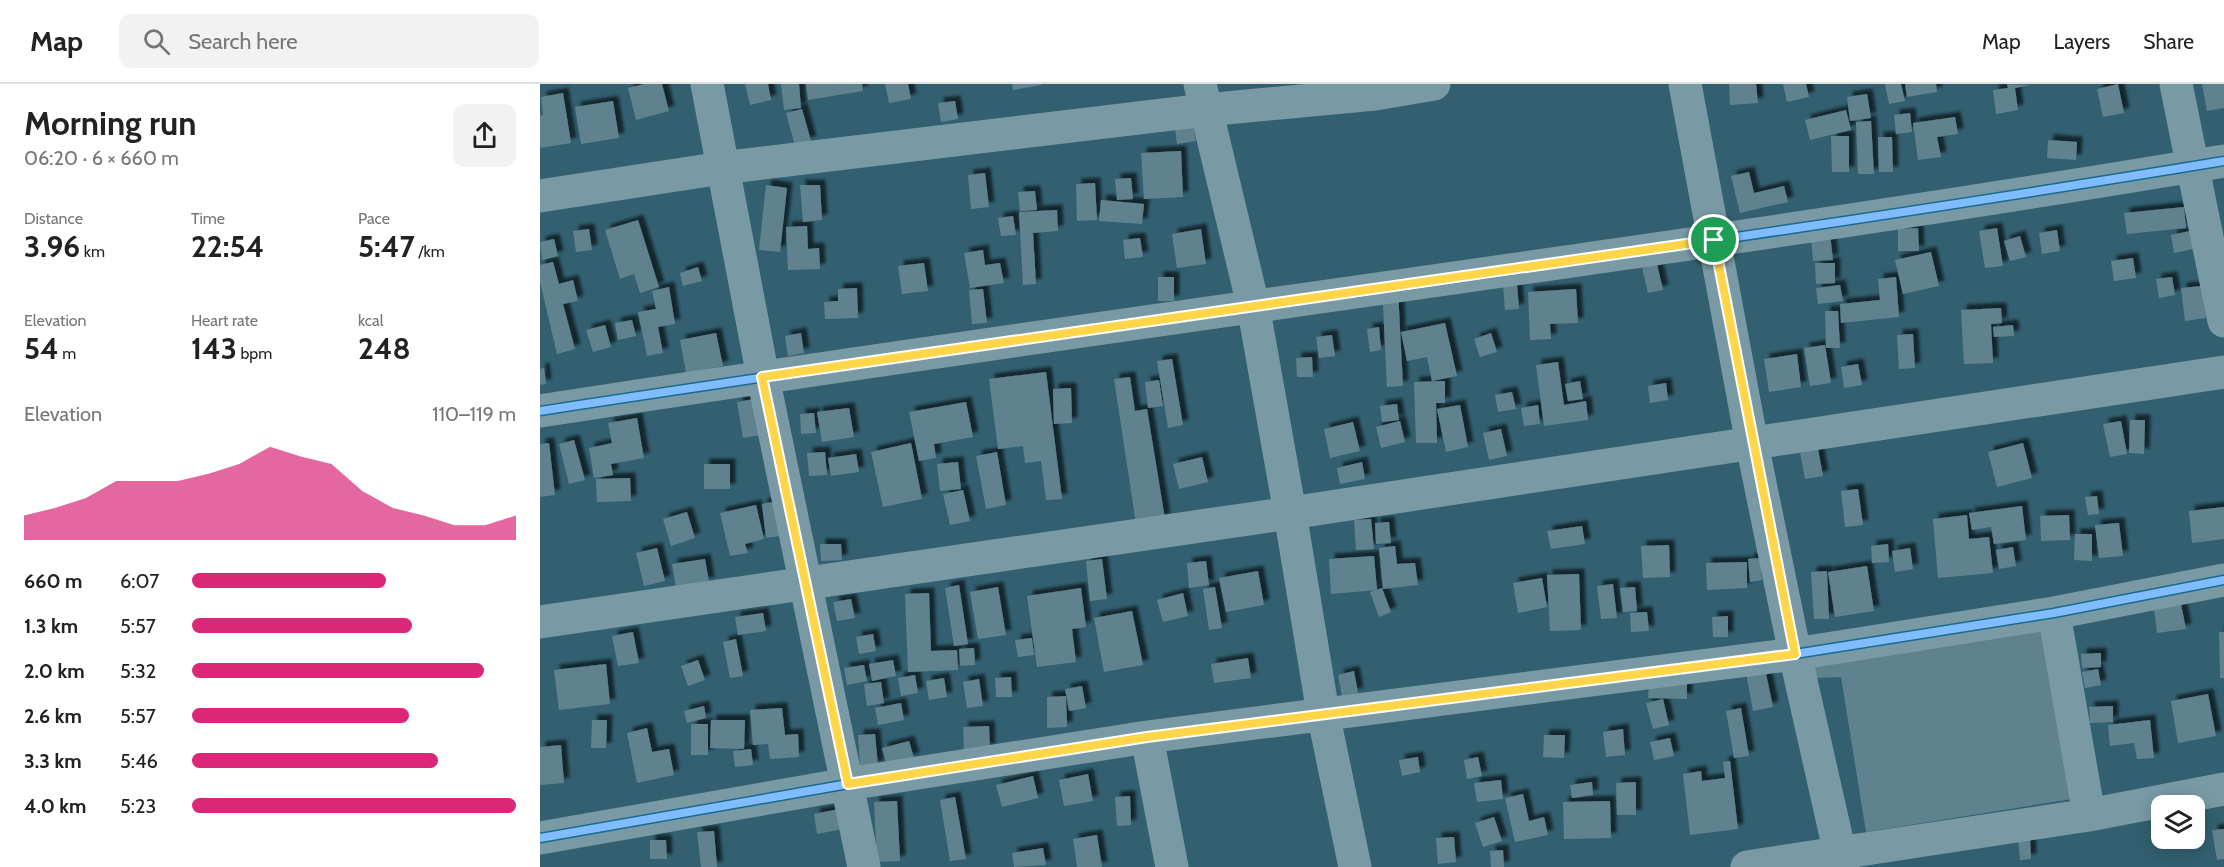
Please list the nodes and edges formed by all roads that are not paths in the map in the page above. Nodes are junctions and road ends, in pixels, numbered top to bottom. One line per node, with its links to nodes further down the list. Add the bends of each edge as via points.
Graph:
1 (707, 84): 7 (street)
2 (1434, 84): 5 (street, via 1375,94)
3 (1685, 84): 9 (street)
4 (2176, 84): 6 (street)
5 (1203, 97): 7 (street); 10 (street)
6 (2209, 163): 9 (street); 11 (street)
7 (722, 168): 8 (street); 13 (street)
8 (540, 196)
9 (1714, 240): 10 (street); 15 (street)
10 (1253, 305): 13 (street); 16 (street)
11 (2224, 321)
12 (2224, 372): 15 (street)
13 (762, 377): 14 (street); 18 (street)
14 (540, 411)
15 (1752, 444): 16 (street); 21 (street)
16 (1290, 513): 18 (street); 22 (street)
17 (2224, 580): 19 (street)
18 (806, 582): 20 (street); 24 (street)
19 (2054, 613): 21 (street); 26 (street)
20 (540, 622)
21 (1795, 654): 22 (street); 28 (street)
22 (1323, 713): 23 (street); 31 (street)
23 (1147, 737): 24 (street); 30 (street)
24 (848, 784): 27 (street); 29 (street)
25 (2224, 789): 26 (street)
26 (2089, 815): 28 (street)
27 (540, 838)
28 (1841, 860): 32 (street)
29 (864, 867)
30 (1172, 867)
31 (1355, 867)
32 (1748, 867)

